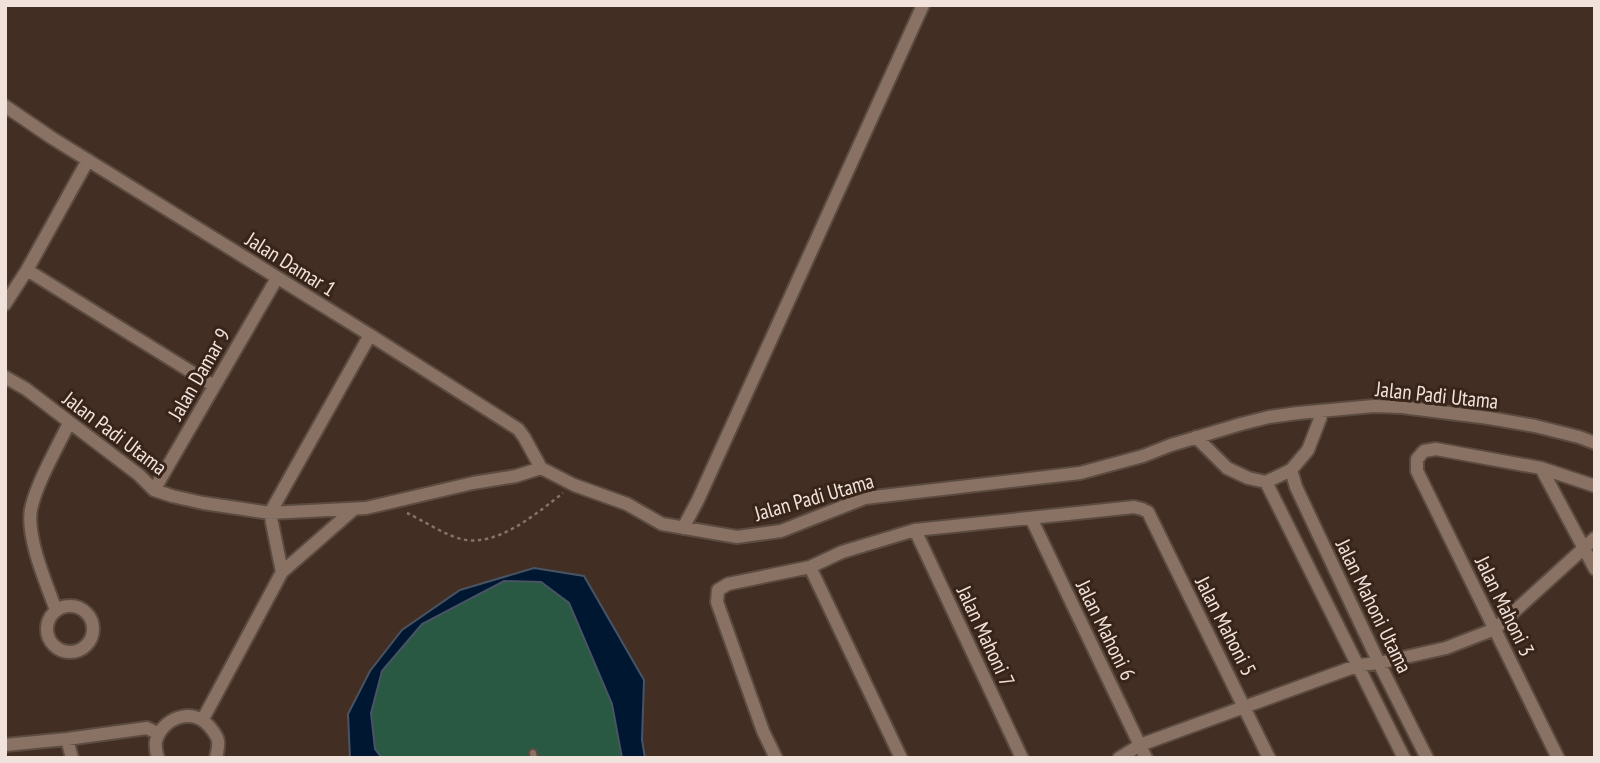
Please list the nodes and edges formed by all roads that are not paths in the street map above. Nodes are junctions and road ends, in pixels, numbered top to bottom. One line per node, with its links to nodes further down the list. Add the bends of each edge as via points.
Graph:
1 (923, 5): 23 (street)
2 (5, 106): 3 (street, Jalan Damar 1)
3 (88, 160): 4 (street); 5 (street, Jalan Damar 1)
4 (27, 270): 6 (street); 9 (street)
5 (277, 278): 7 (street, Jalan Damar 1); 9 (street, Jalan Damar 9)
6 (5, 304)
7 (370, 335): 14 (street, Jalan Damar 1, via 518,429); 21 (street)
8 (5, 377): 11 (street, Jalan Padi Utama)
9 (214, 386): 19 (street, Jalan Damar 9)
10 (1323, 411): 12 (street, Jalan Padi Utama, via 1269,416); 13 (street, Jalan Padi Utama, via 1374,406 1415,409 1535,426); 16 (street, via 1308,450)
11 (69, 423): 19 (street, Jalan Padi Utama); 30 (street, via 31,510 31,533)
12 (1196, 437): 17 (street, via 1227,468); 23 (street, Jalan Padi Utama, via 1080,473 865,498 781,531 737,537)
13 (1595, 443)
14 (541, 468): 20 (street, Jalan Padi Utama); 23 (street, Jalan Padi Utama, via 662,524)
15 (1541, 468): 18 (street); 26 (street); 31 (street, Jalan Mahoni 3, via 1436,449 1424,451 1417,459 1418,471)
16 (1290, 470): 17 (street); 32 (street, Jalan Mahoni Utama)
17 (1266, 482): 33 (street, Jalan Mahoni Utama)
18 (1595, 486)
19 (154, 490): 21 (street, Jalan Padi Utama)
20 (354, 509): 21 (street, Jalan Padi Utama); 29 (street)
21 (270, 513): 29 (street)
22 (1031, 518): 24 (street); 34 (street, Jalan Mahoni 5, via 1134,507 1148,513); 39 (street, Jalan Mahoni 6)
23 (683, 527)
24 (915, 530): 27 (street, via 842,552); 45 (street, Jalan Mahoni 7)
25 (1595, 538): 26 (street)
26 (1584, 547): 28 (street); 31 (street)
27 (810, 567): 43 (street, via 718,590 717,602); 44 (street)
28 (1595, 569)
29 (282, 572): 35 (street)
30 (56, 610)
31 (1495, 629): 32 (street, via 1446,648); 51 (street, Jalan Mahoni 3)
32 (1379, 663): 33 (street); 50 (street, Jalan Mahoni Utama)
33 (1359, 665): 34 (street); 49 (street, Jalan Mahoni Utama)
34 (1244, 706): 39 (street); 48 (street, Jalan Mahoni 5)
35 (204, 719): 36 (street, via 185,715 170,721); 42 (street, via 219,743)
36 (159, 734): 37 (street, via 147,728); 41 (street, via 155,744)
37 (67, 739): 38 (street); 40 (street)
38 (5, 745)
39 (1140, 745): 46 (street); 47 (street, Jalan Mahoni 6)
40 (72, 758)
41 (158, 758)
42 (216, 758)
43 (776, 758)
44 (901, 758)
45 (1022, 758)
46 (1119, 758)
47 (1146, 758)
48 (1269, 758)
49 (1404, 758)
50 (1427, 758)
51 (1558, 758)

